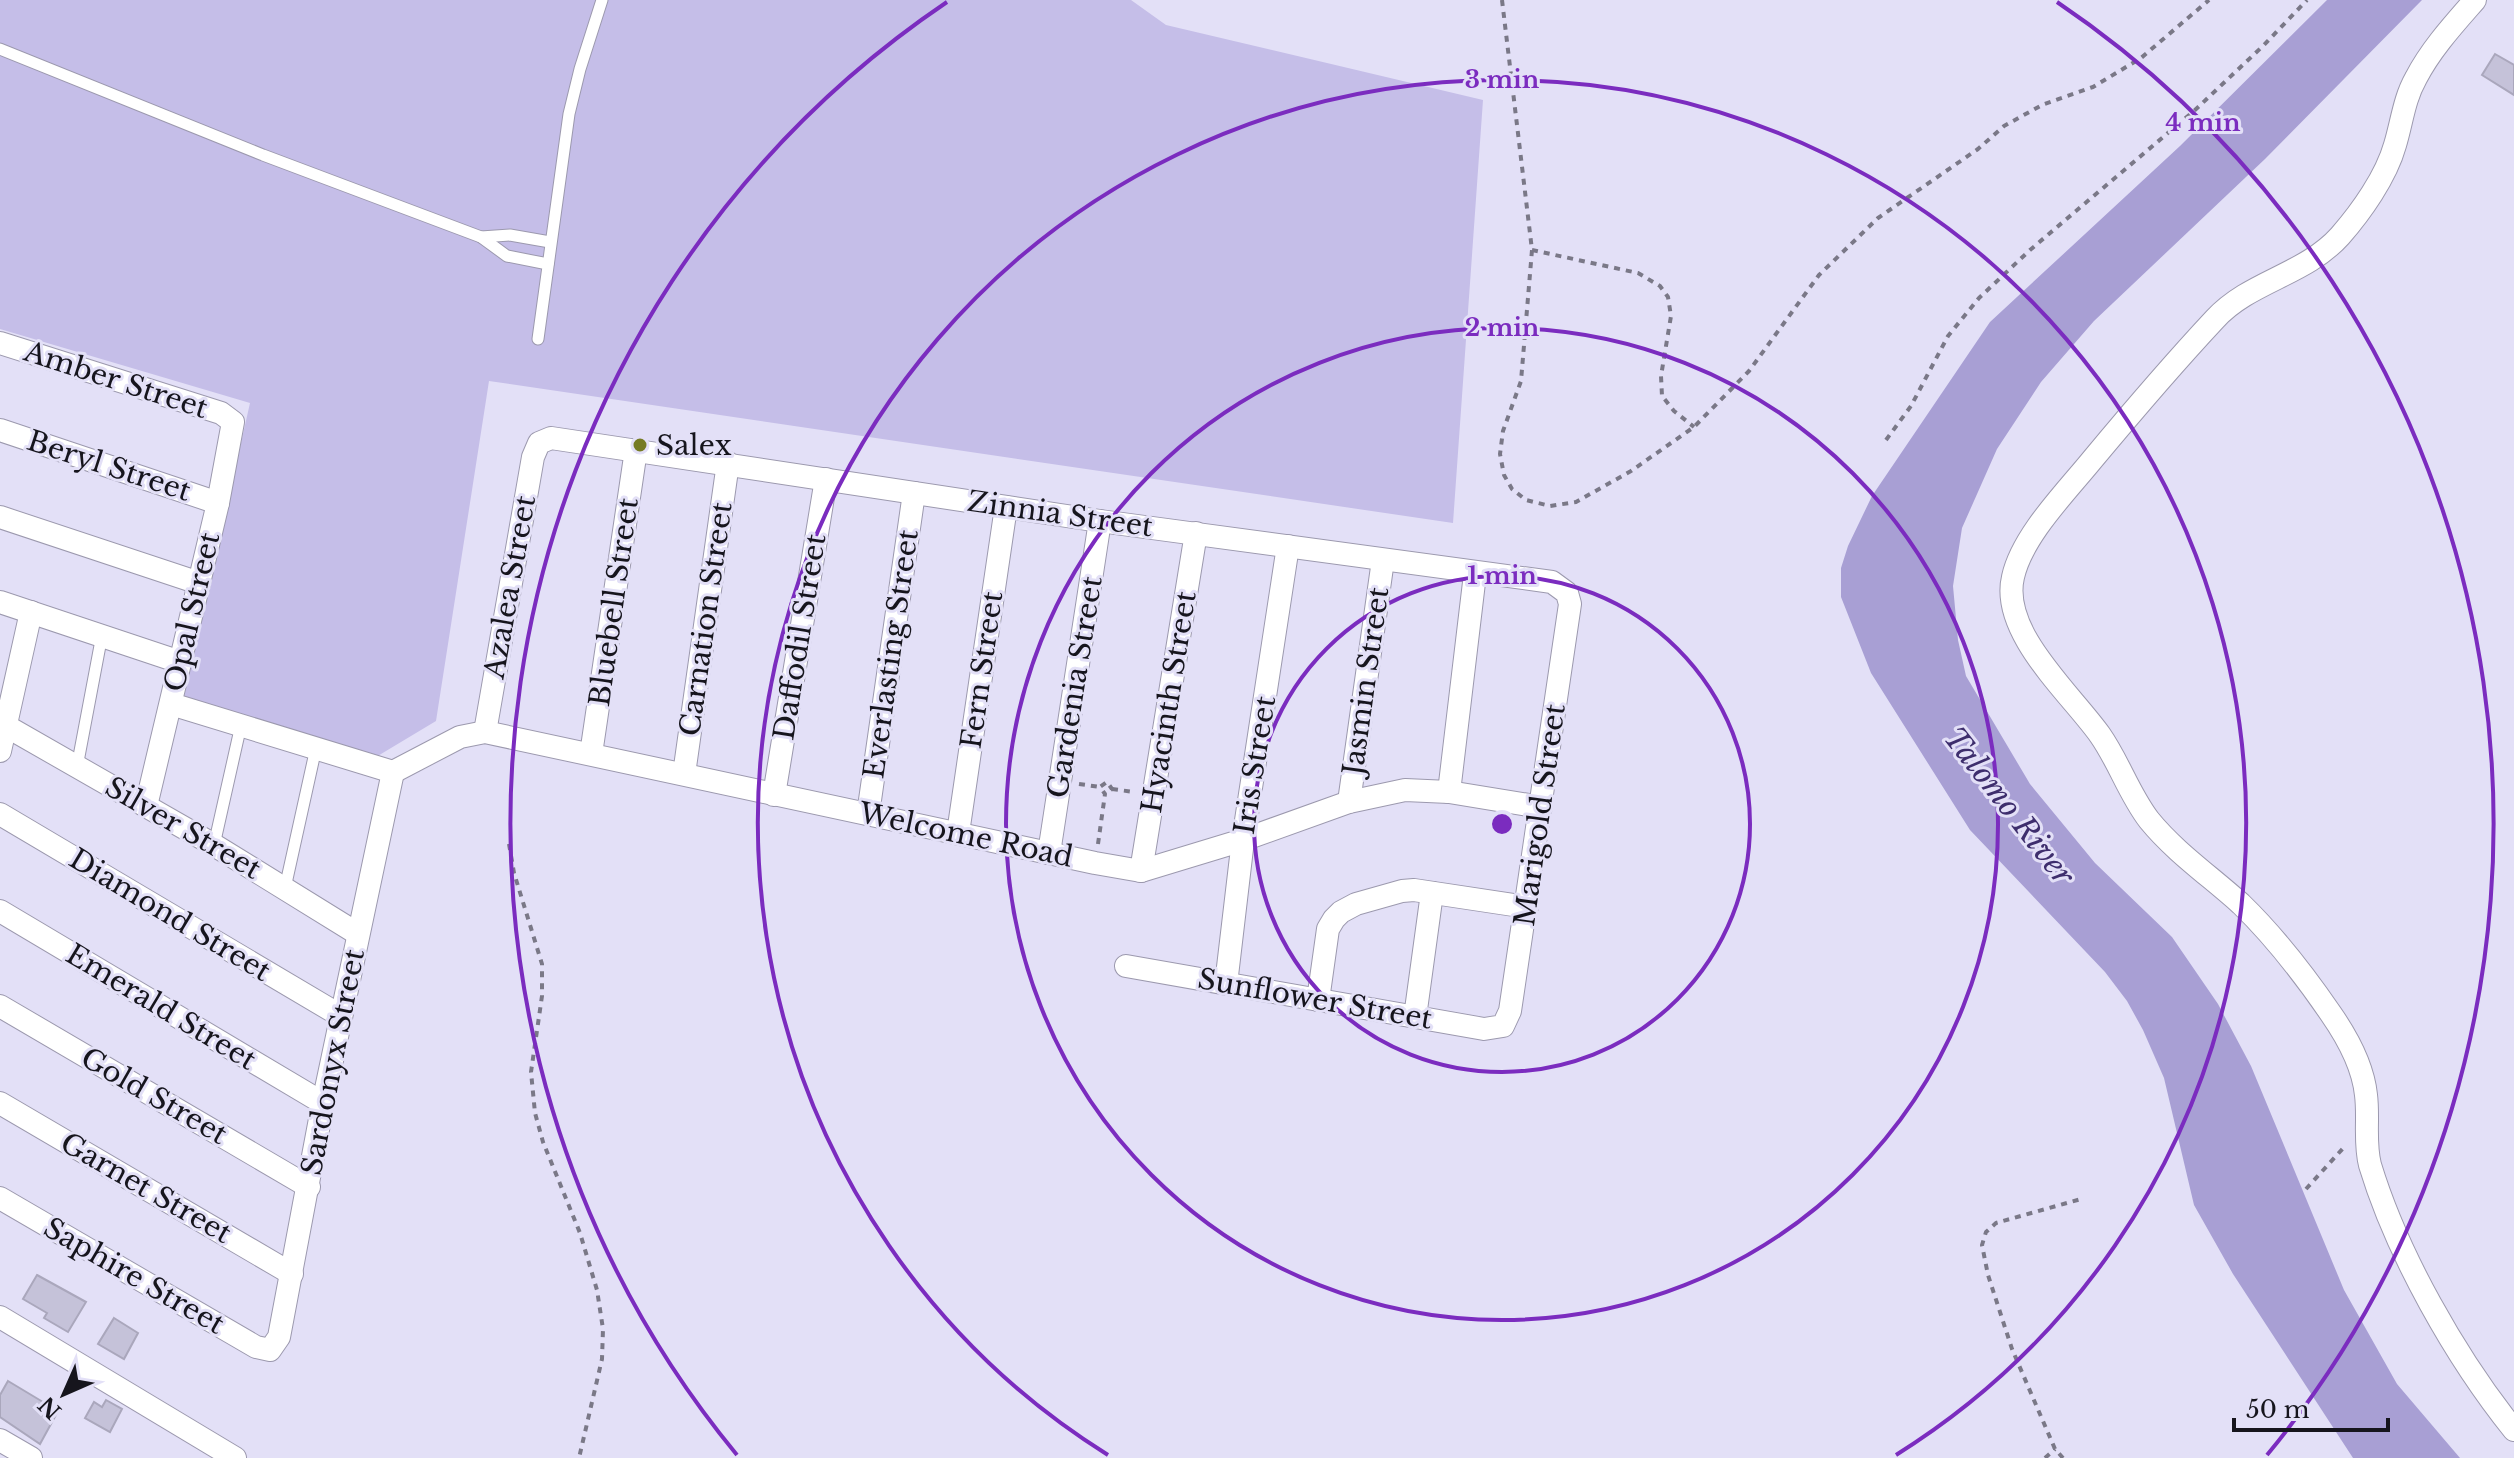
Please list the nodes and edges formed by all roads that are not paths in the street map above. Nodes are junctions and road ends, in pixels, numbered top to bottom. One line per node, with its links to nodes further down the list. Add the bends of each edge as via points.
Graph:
1 (602, 0): 5 (lane, via 569,114)
2 (2475, 0): 71 (street, via 2415,79 2394,149 2339,237 2296,271 2223,310 2057,502 2022,552 2010,591 2030,647 2100,735 2148,819 2258,923 2346,1036 2366,1092 2368,1159 2392,1224 2474,1373)
3 (0, 49): 4 (lane)
4 (481, 237): 5 (lane, via 510,235); 6 (lane, via 507,256)
5 (550, 242): 6 (lane)
6 (548, 264): 7 (lane)
7 (538, 339)
8 (0, 343): 9 (street, Amber Street)
9 (231, 419): 16 (street, Opal Street, via 234,429)
10 (0, 430): 16 (street, Beryl Street)
11 (539, 443): 12 (street, Zinnia Street, via 551,438); 33 (street, Azalea Street)
12 (636, 450): 13 (street, Zinnia Street); 36 (street, Bluebell Street)
13 (728, 463): 14 (street, Zinnia Street); 39 (street, Carnation Street)
14 (826, 479): 15 (street, Zinnia Street); 41 (street, Daffodil Street)
15 (914, 493): 17 (street, Zinnia Street); 46 (street, Everlasting Street)
16 (218, 503): 24 (street, Opal Street)
17 (1006, 507): 19 (street, Zinnia Street); 47 (street, Fern Street)
18 (0, 517): 24 (street)
19 (1100, 521): 20 (street, Zinnia Street); 50 (street, Gardenia Street)
20 (1196, 533): 21 (street, Zinnia Street); 51 (street, Hyacinth Street)
21 (1288, 546): 22 (street, Zinnia Street); 48 (street, Iris Street)
22 (1383, 560): 23 (street, Zinnia Street); 42 (street, Jasmin Street)
23 (1475, 574): 26 (street, Zinnia Street, via 1552,582 1567,593); 40 (street)
24 (199, 583): 29 (street, Opal Street)
25 (0, 602): 27 (street)
26 (1570, 604): 44 (street, Marigold Street)
27 (31, 612): 28 (street); 32 (street)
28 (102, 635): 29 (street); 37 (lane)
29 (180, 662): 30 (street, Opal Street)
30 (171, 704): 31 (street); 43 (street, Opal Street)
31 (241, 725): 34 (street); 49 (lane)
32 (6, 726): 35 (street); 37 (street, Silver Street)
33 (485, 732): 36 (street, Welcome Road); 38 (street, Welcome Road, via 460,737)
34 (316, 748): 38 (street); 52 (lane)
35 (0, 751)
36 (591, 754): 39 (street, Welcome Road)
37 (77, 767): 43 (street, Silver Street)
38 (393, 772): 56 (street, Sardonyx Street)
39 (684, 774): 41 (street, Welcome Road)
40 (1449, 792): 42 (street, Welcome Road, via 1405,790); 44 (street, Welcome Road)
41 (774, 795): 46 (street, Welcome Road)
42 (1349, 802): 48 (street, Welcome Road)
43 (146, 806): 49 (street, Silver Street)
44 (1541, 807): 54 (street, Marigold Street)
45 (0, 814): 61 (street, Diamond Street)
46 (868, 814): 47 (street, Welcome Road)
47 (958, 833): 50 (street, Welcome Road)
48 (1243, 840): 51 (street, Welcome Road); 58 (street, Iris Street)
49 (214, 845): 52 (street, Silver Street)
50 (1049, 853): 51 (street, Welcome Road)
51 (1141, 871)
52 (285, 888): 56 (street, Silver Street)
53 (1432, 893): 54 (street); 59 (street, via 1402,891 1341,912 1328,929); 62 (street)
54 (1527, 907): 63 (street, Marigold Street)
55 (0, 911): 65 (street, Emerald Street)
56 (358, 934): 61 (street, Sardonyx Street)
57 (1126, 966): 58 (street, Sunflower Street)
58 (1226, 984): 59 (street, Sunflower Street)
59 (1318, 1000): 62 (street, Sunflower Street)
60 (0, 1006): 66 (street, Gold Street)
61 (341, 1016): 65 (street, Sardonyx Street)
62 (1415, 1017): 63 (street, Sunflower Street, via 1484,1029)
63 (1503, 1026)
64 (0, 1103): 68 (street, Garnet Street)
65 (323, 1103): 66 (street, Sardonyx Street)
66 (309, 1187): 68 (street, Sardonyx Street)
67 (0, 1198): 70 (street, Saphire Street, via 256,1347)
68 (292, 1274): 70 (street, Sardonyx Street, via 279,1337)
69 (0, 1317): 74 (street)
70 (270, 1350)
71 (2514, 1430)
72 (0, 1440): 73 (street)
73 (31, 1458)
74 (235, 1458)

